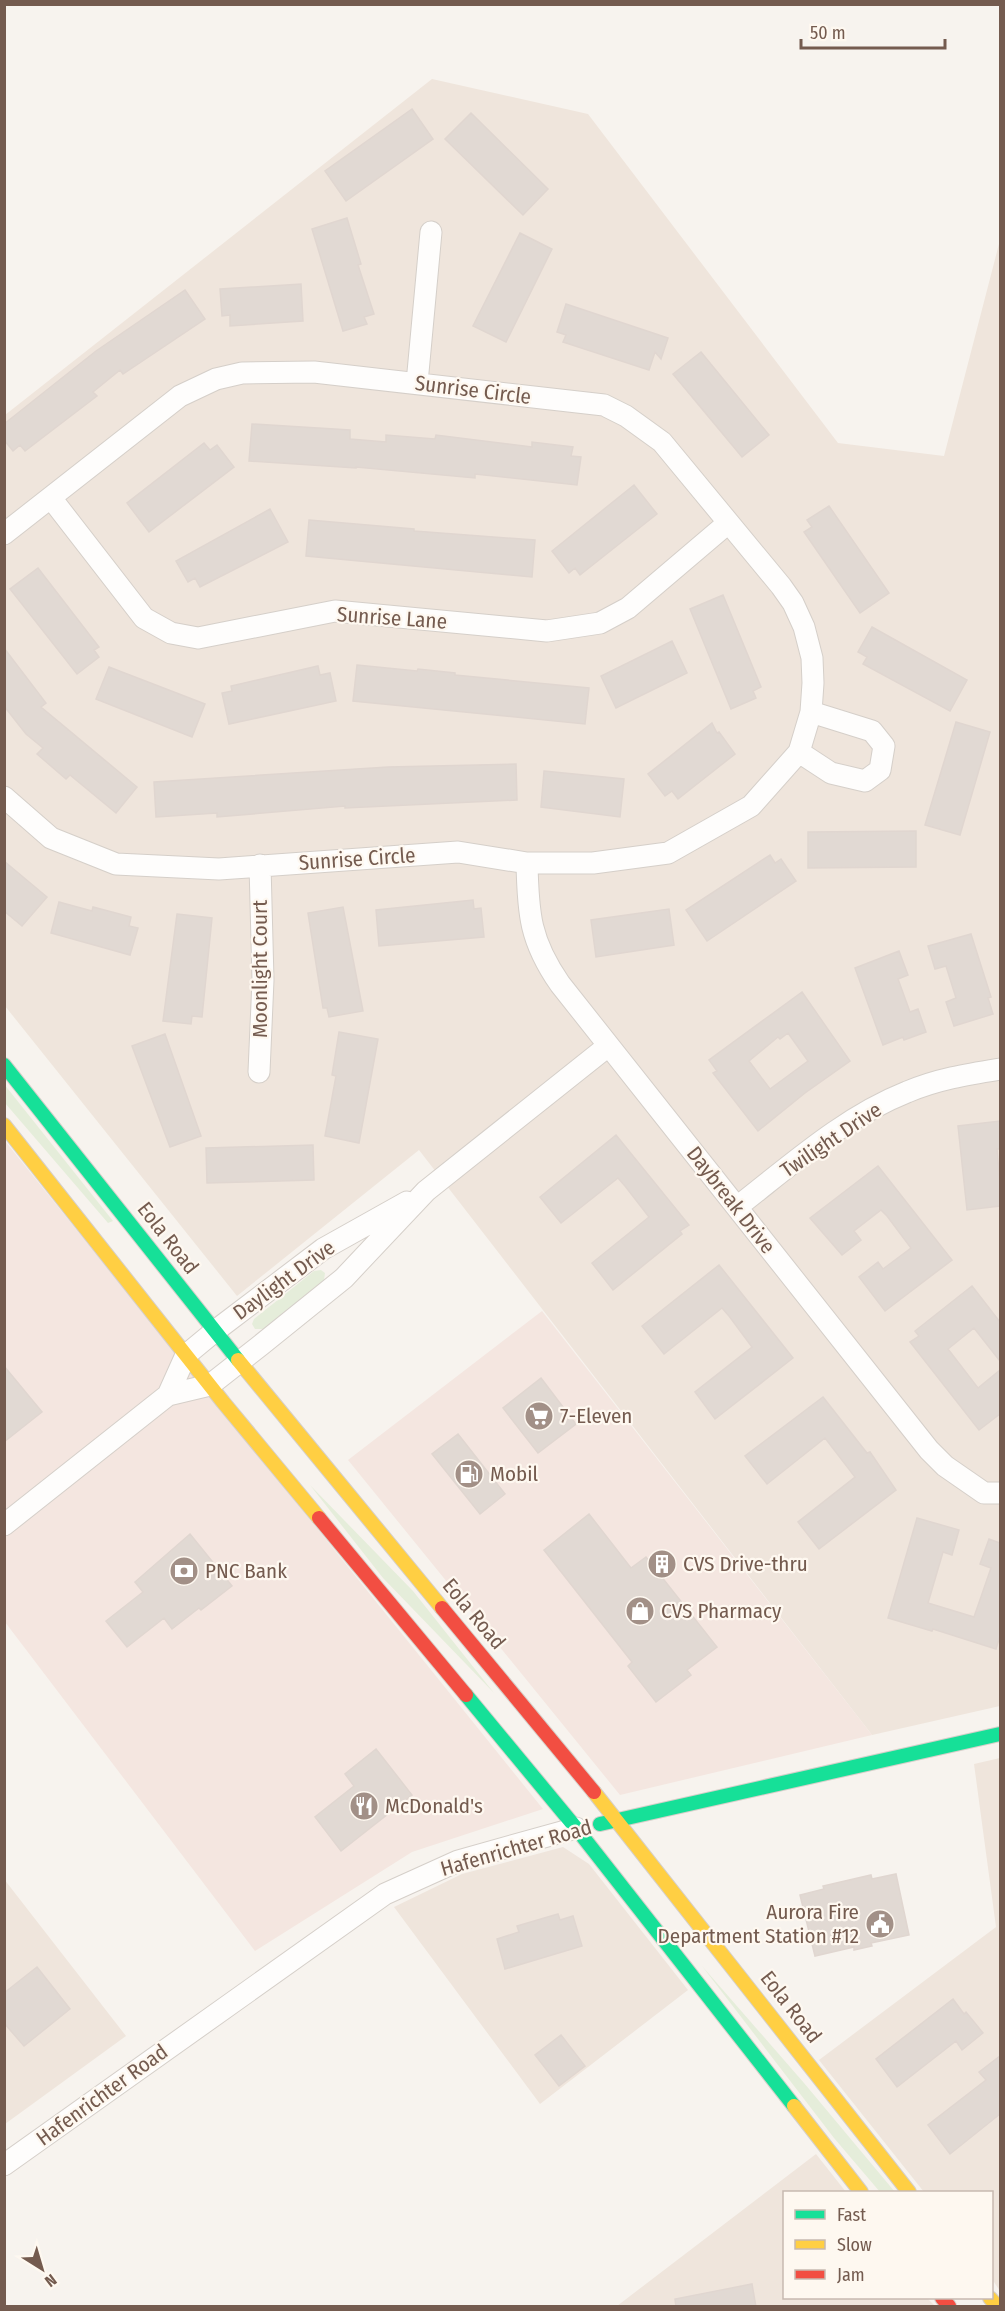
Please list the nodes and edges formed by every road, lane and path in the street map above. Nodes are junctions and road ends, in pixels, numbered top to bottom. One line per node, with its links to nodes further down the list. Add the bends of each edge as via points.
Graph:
1 (431, 232): 2 (street)
2 (417, 383): 3 (street, Sunrise Circle, via 314,372 242,373 216,379 180,396); 4 (street, Sunrise Circle, via 603,405 662,442)
3 (51, 498): 4 (street, Sunrise Lane, via 144,618 171,633 198,638 335,611 547,631 600,623 628,608); 5 (street, Sunrise Circle)
4 (728, 523): 6 (street, Sunrise Circle, via 781,586 804,627 812,658)
5 (4, 534)
6 (811, 712): 7 (street, Sunrise Circle); 7 (street, via 872,731 884,746 880,770 865,781 831,773)
7 (800, 752): 9 (street, Sunrise Circle, via 752,806 668,853 593,863)
8 (4, 797): 10 (street, Sunrise Circle, via 51,838 116,864 219,869)
9 (527, 862): 10 (street, Sunrise Circle, via 458,852); 11 (street, Daybreak Drive, via 528,908 537,945 560,984)
10 (260, 865): 14 (street, Moonlight Court, via 263,980)
11 (608, 1046): 16 (street, Daylight Drive); 17 (street, Daybreak Drive)
12 (4, 1065): 18 (street, Eola Road)
13 (1000, 1069): 17 (street, Twilight Drive, via 908,1091 868,1110)
14 (259, 1072)
15 (4, 1125): 19 (street)
16 (426, 1191): 18 (street, Daylight Drive, via 323,1249); 20 (street, Daylight Drive, via 344,1278)
17 (737, 1207): 23 (street, Daybreak Drive, via 929,1450 945,1466 984,1492)
18 (215, 1331): 19 (street, Daylight Drive); 20 (street, Eola Road)
19 (186, 1355): 21 (street); 22 (street, Daylight Drive)
20 (239, 1362): 21 (street, Daylight Drive); 26 (street, Eola Road)
21 (210, 1385): 22 (street, Daylight Drive); 27 (street)
22 (168, 1395): 24 (street, Daylight Drive)
23 (1000, 1493)
24 (4, 1525)
25 (1000, 1734): 26 (street, Hafenrichter Road)
26 (617, 1820): 27 (street, Hafenrichter Road); 30 (street, Eola Road)
27 (576, 1828): 28 (street, Hafenrichter Road, via 458,1861 385,1894); 29 (street)
28 (4, 2165)
29 (859, 2191)
30 (907, 2191)

